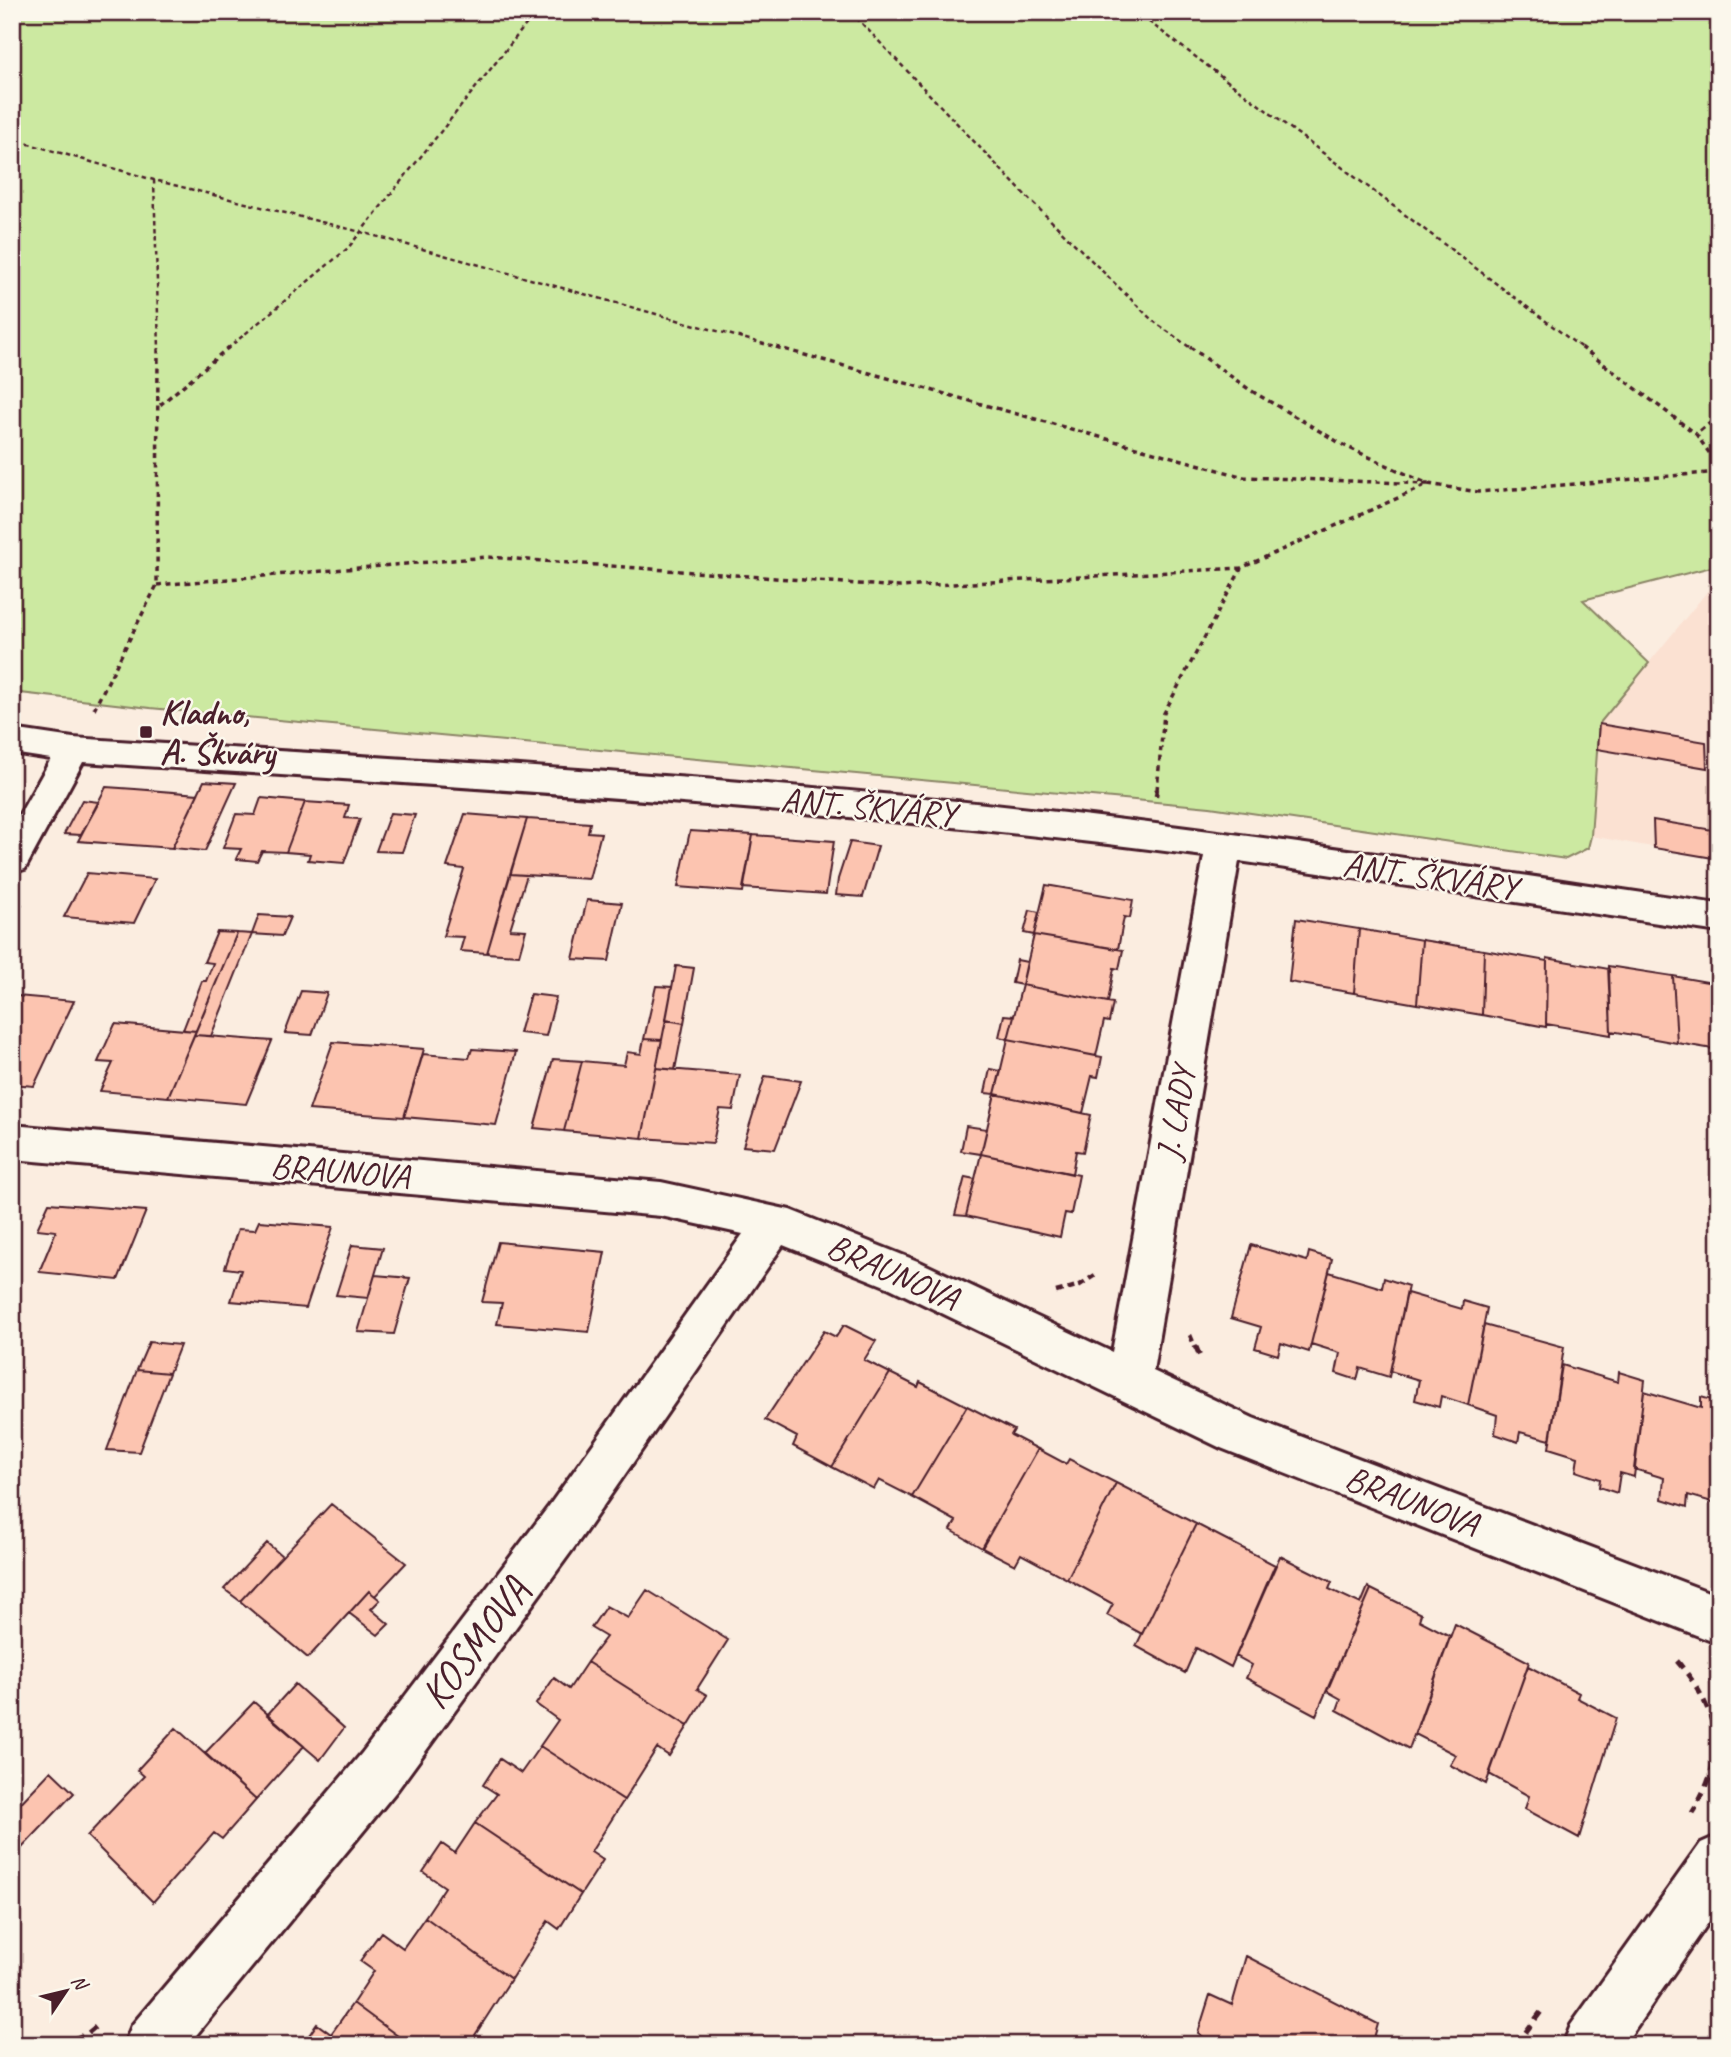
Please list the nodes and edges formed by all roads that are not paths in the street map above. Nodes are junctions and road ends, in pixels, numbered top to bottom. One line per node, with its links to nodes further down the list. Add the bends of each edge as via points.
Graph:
1 (12, 741): 2 (street, ANT. ŠKVÁRY)
2 (74, 750): 3 (street, ANT. ŠKVÁRY, via 648,787 938,812); 4 (street)
3 (1224, 846): 5 (street, ANT. ŠKVÁRY); 8 (street, J. LADY)
4 (12, 860)
5 (1719, 918)
6 (12, 1142): 7 (street, BRAUNOVA, via 660,1199)
7 (775, 1223): 8 (street, BRAUNOVA, via 905,1275); 11 (street, KOSMOVA, via 565,1522 380,1771)
8 (1129, 1381): 9 (street, BRAUNOVA, via 1237,1433)
9 (1719, 1620)
10 (1701, 1843): 12 (street)
11 (152, 2045)
12 (1591, 2045)

